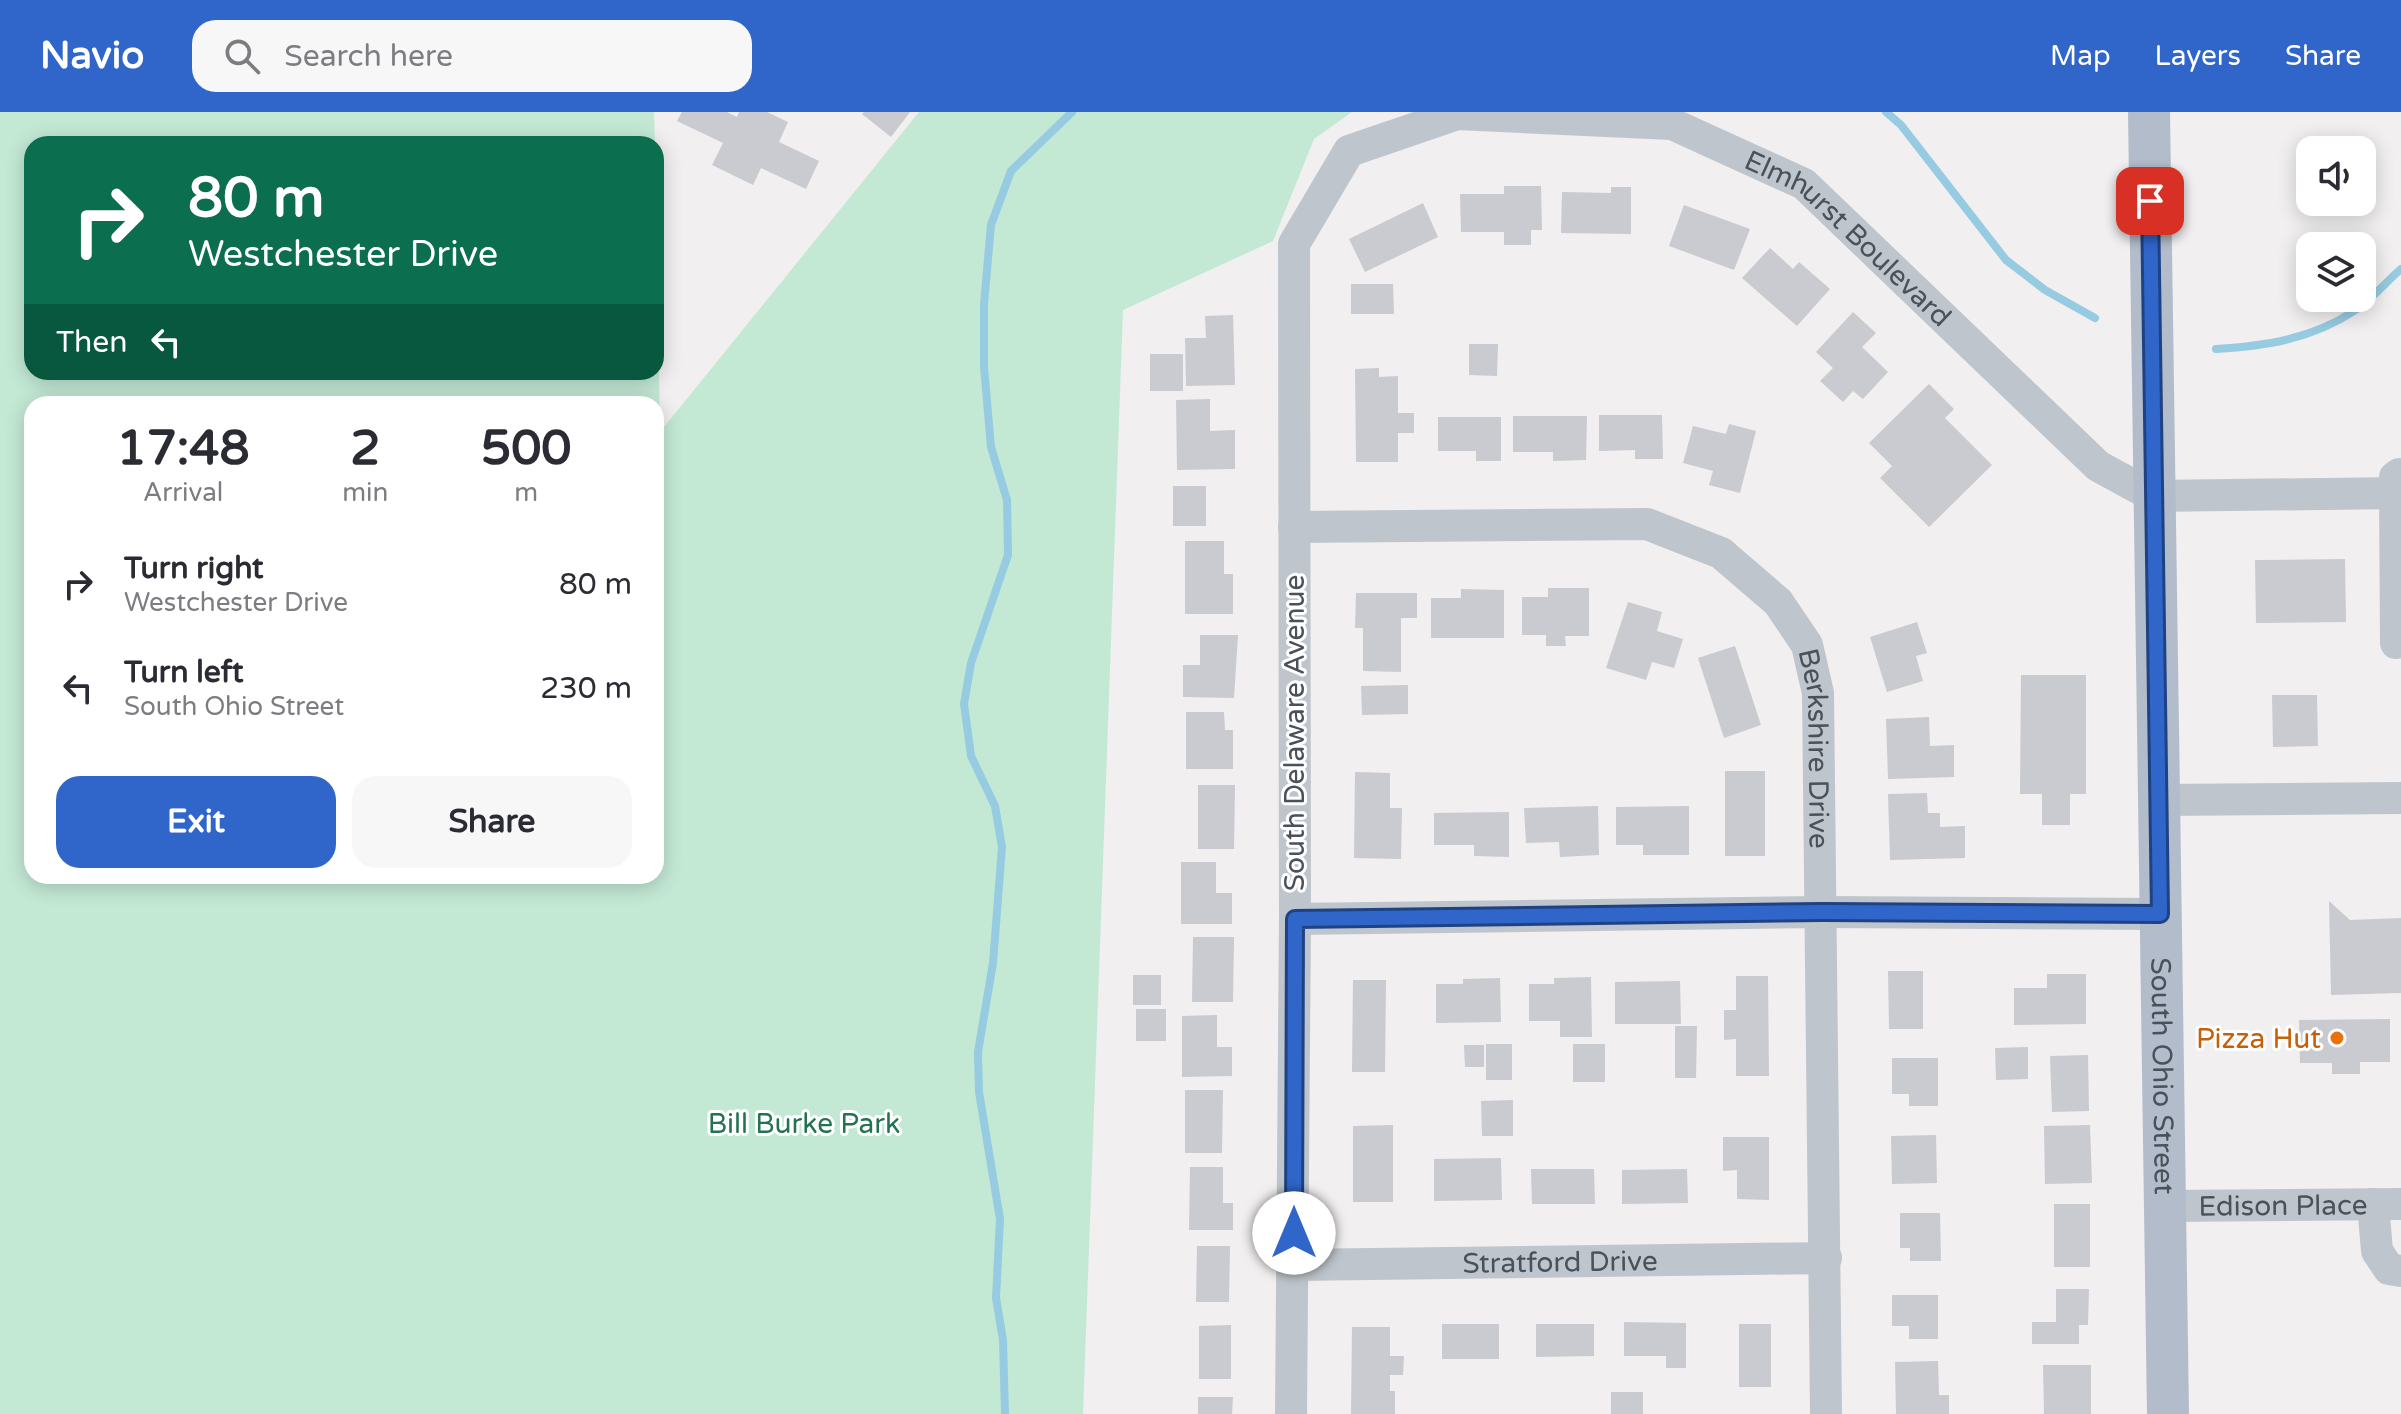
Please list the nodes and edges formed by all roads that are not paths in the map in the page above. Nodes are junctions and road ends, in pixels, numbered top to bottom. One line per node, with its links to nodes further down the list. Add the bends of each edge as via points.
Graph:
1 (2149, 112): 4 (main road, South Ohio Street)
2 (1294, 244): 4 (street, Elmhurst Boulevard, via 1349,151 1457,114 1672,124 1804,184 2098,466); 5 (street, South Delaware Avenue)
3 (2399, 486): 4 (street, Elmhurst Boulevard); 6 (street)
4 (2153, 496): 8 (main road, South Ohio Street)
5 (1294, 527): 9 (street, Berkshire Drive, via 1647,524 1721,553 1778,602 1807,645 1818,693); 11 (street, South Delaware Avenue)
6 (2396, 643)
7 (2401, 798): 8 (street)
8 (2158, 800): 10 (main road, South Ohio Street)
9 (1822, 912): 10 (street); 11 (street); 14 (street, Berkshire Drive)
10 (2160, 914): 13 (main road, South Ohio Street)
11 (1295, 919): 15 (street, South Delaware Avenue)
12 (2387, 1204): 13 (street, Edison Place); 16 (street, via 2377,1251 2389,1269)
13 (2165, 1206): 19 (main road, South Ohio Street)
14 (1826, 1258): 15 (street, Stratford Drive); 18 (street, Berkshire Drive)
15 (1294, 1265): 17 (street, South Delaware Avenue)
16 (2401, 1271)
17 (1291, 1414)
18 (1826, 1414)
19 (2168, 1414)

